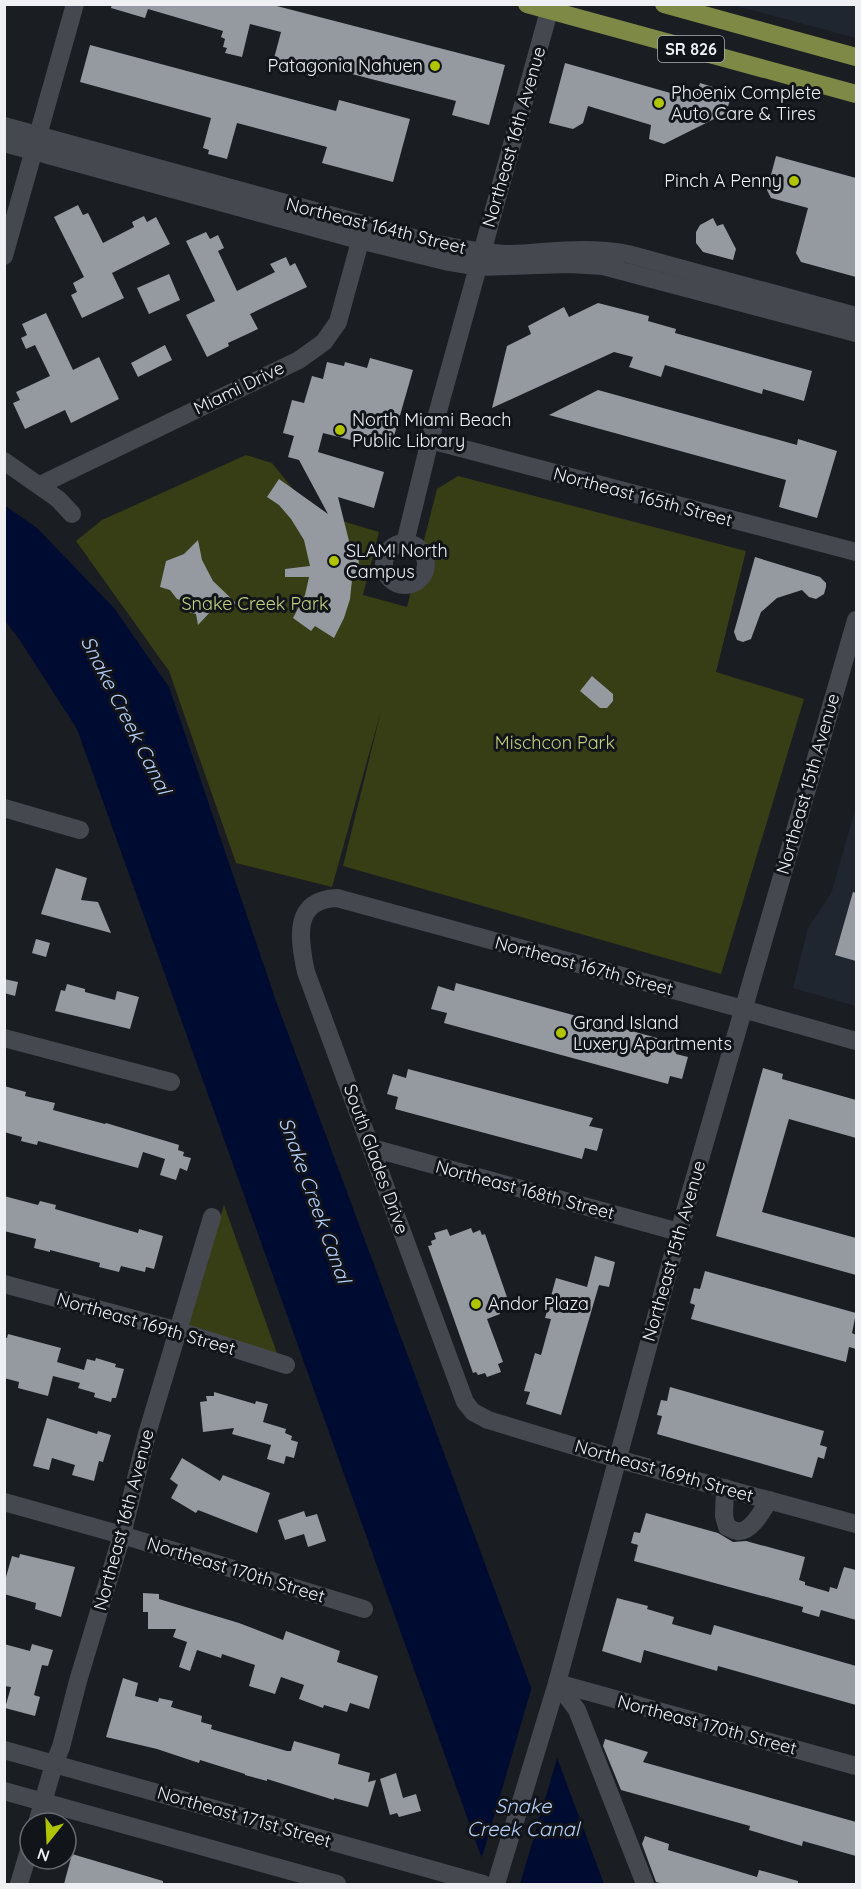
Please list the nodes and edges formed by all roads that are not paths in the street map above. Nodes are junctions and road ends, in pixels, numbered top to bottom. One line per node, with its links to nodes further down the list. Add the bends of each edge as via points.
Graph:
1 (75, 4): 9 (street)
2 (527, 4): 4 (main road, SR 826)
3 (664, 4): 5 (main road, SR 826)
4 (552, 8): 6 (main road, SR 826); 12 (street, Northeast 16th Avenue)
5 (856, 57)
6 (856, 94)
7 (4, 126): 9 (street, Northeast 164th Street)
8 (4, 143): 9 (street, Northeast 164th Street)
9 (36, 143): 10 (street, Northeast 164th Street); 11 (street)
10 (362, 233): 12 (street, Northeast 164th Street, via 436,244); 17 (street, Miami Drive, via 338,322 314,350)
11 (4, 256)
12 (480, 259): 13 (street, Northeast 164th Street, via 573,249 606,250); 14 (street, Northeast 164th Street, via 603,266); 15 (street, Northeast 16th Avenue)
13 (856, 316)
14 (856, 333)
15 (430, 440): 19 (street, Northeast 16th Avenue); 20 (street, Northeast 165th Street)
16 (4, 461): 17 (street)
17 (40, 485): 18 (street)
18 (72, 514)
19 (405, 543)
20 (856, 552)
21 (856, 620): 25 (street, Northeast 15th Avenue)
22 (4, 808): 23 (street)
23 (80, 830)
24 (312, 904): 25 (street, Northeast 167th Street, via 337,898); 29 (street, South Glades Drive, via 300,931 306,972)
25 (743, 1009): 27 (street, Northeast 167th Street); 31 (street, Northeast 15th Avenue)
26 (4, 1038): 28 (street)
27 (856, 1041)
28 (171, 1082)
29 (372, 1148): 31 (street, Northeast 168th Street); 35 (street, South Glades Drive, via 465,1402)
30 (212, 1217): 33 (street, Northeast 16th Avenue)
31 (679, 1232): 36 (street, Northeast 15th Avenue)
32 (4, 1284): 33 (street, Northeast 169th Street)
33 (179, 1331): 34 (street, Northeast 169th Street); 41 (street, Northeast 16th Avenue, via 147,1434)
34 (286, 1365)
35 (473, 1412): 36 (street, Northeast 169th Street)
36 (617, 1459): 37 (street, Northeast 169th Street); 43 (street, Northeast 15th Avenue)
37 (725, 1488): 38 (street, Northeast 169th Street); 38 (street, via 727,1527 737,1532 750,1526)
38 (770, 1500): 40 (street, Northeast 169th Street)
39 (4, 1502): 41 (street, Northeast 170th Street)
40 (856, 1524)
41 (122, 1535): 42 (street, Northeast 170th Street); 45 (street, Northeast 16th Avenue)
42 (364, 1610)
43 (557, 1683): 46 (street, Northeast 170th Street); 53 (street, Northeast 15th Avenue); 54 (street, via 577,1710)
44 (4, 1750): 45 (street, Northeast 171st Street)
45 (54, 1764): 48 (street, Northeast 16th Avenue); 50 (street, Northeast 171st Street)
46 (856, 1766)
47 (4, 1791): 48 (street)
48 (43, 1801): 49 (street, Northeast 16th Avenue); 51 (street)
49 (40, 1811)
50 (440, 1878): 52 (street, Northeast 171st Street)
51 (337, 1884)
52 (482, 1884)
53 (496, 1884)
54 (645, 1884)

